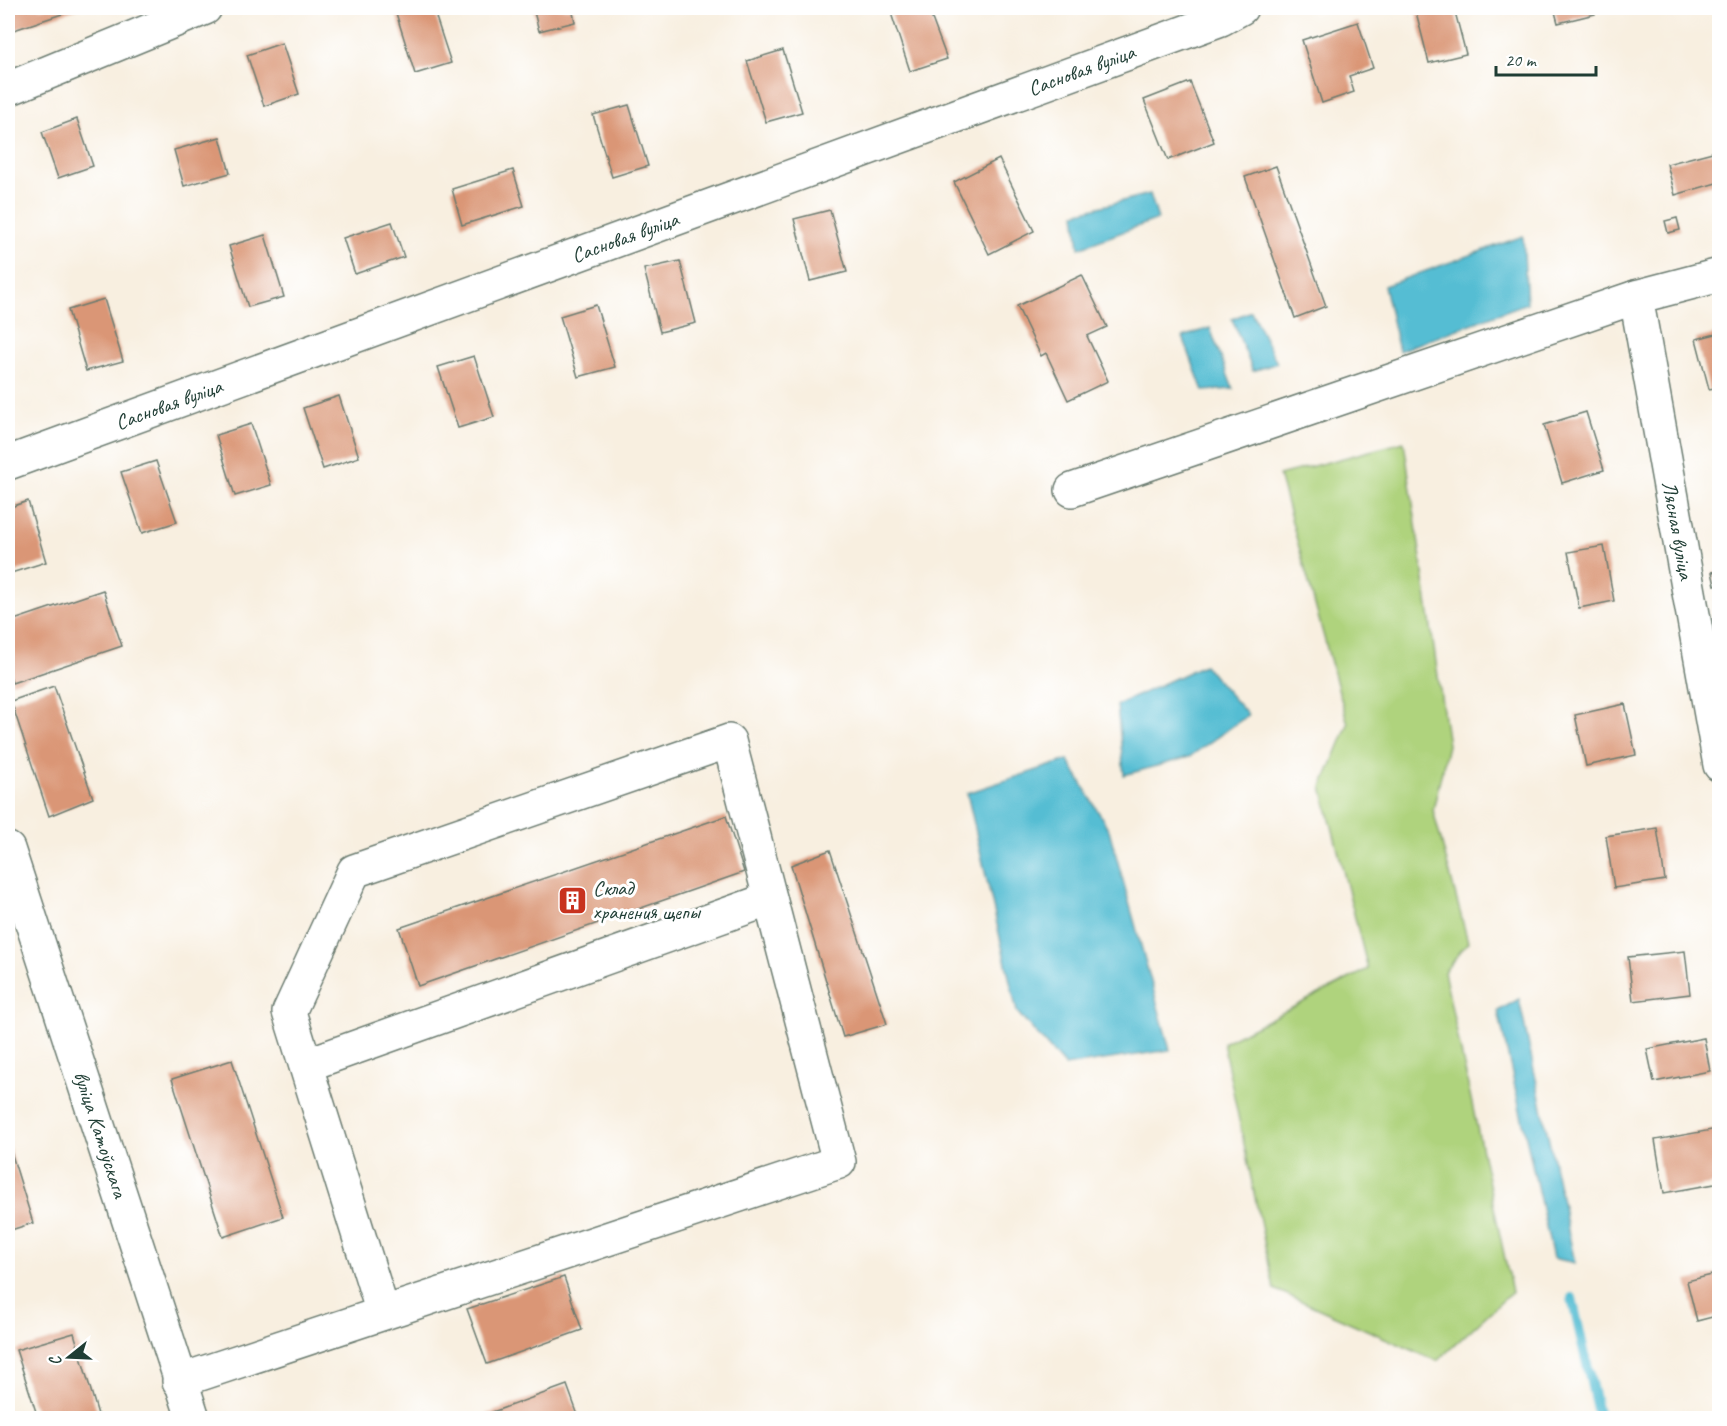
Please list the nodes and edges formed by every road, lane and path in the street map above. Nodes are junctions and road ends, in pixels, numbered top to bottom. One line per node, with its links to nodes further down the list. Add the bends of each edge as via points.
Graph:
1 (206, 8): 3 (street)
2 (1241, 8): 6 (street, Сасновая вуліца, via 1210,23)
3 (8, 89)
4 (1719, 275): 5 (street)
5 (1636, 297): 7 (street); 8 (street, Лясная вуліца)
6 (8, 463)
7 (1072, 490)
8 (1719, 765)
9 (8, 849): 13 (street, вуліца Катоўскага)
10 (770, 899): 11 (street); 11 (street, via 729,741 354,871 289,1012); 12 (street, via 839,1162)
11 (306, 1065): 12 (street)
12 (383, 1313): 13 (street)
13 (179, 1381): 14 (street, вуліца Катоўскага)
14 (193, 1419)

